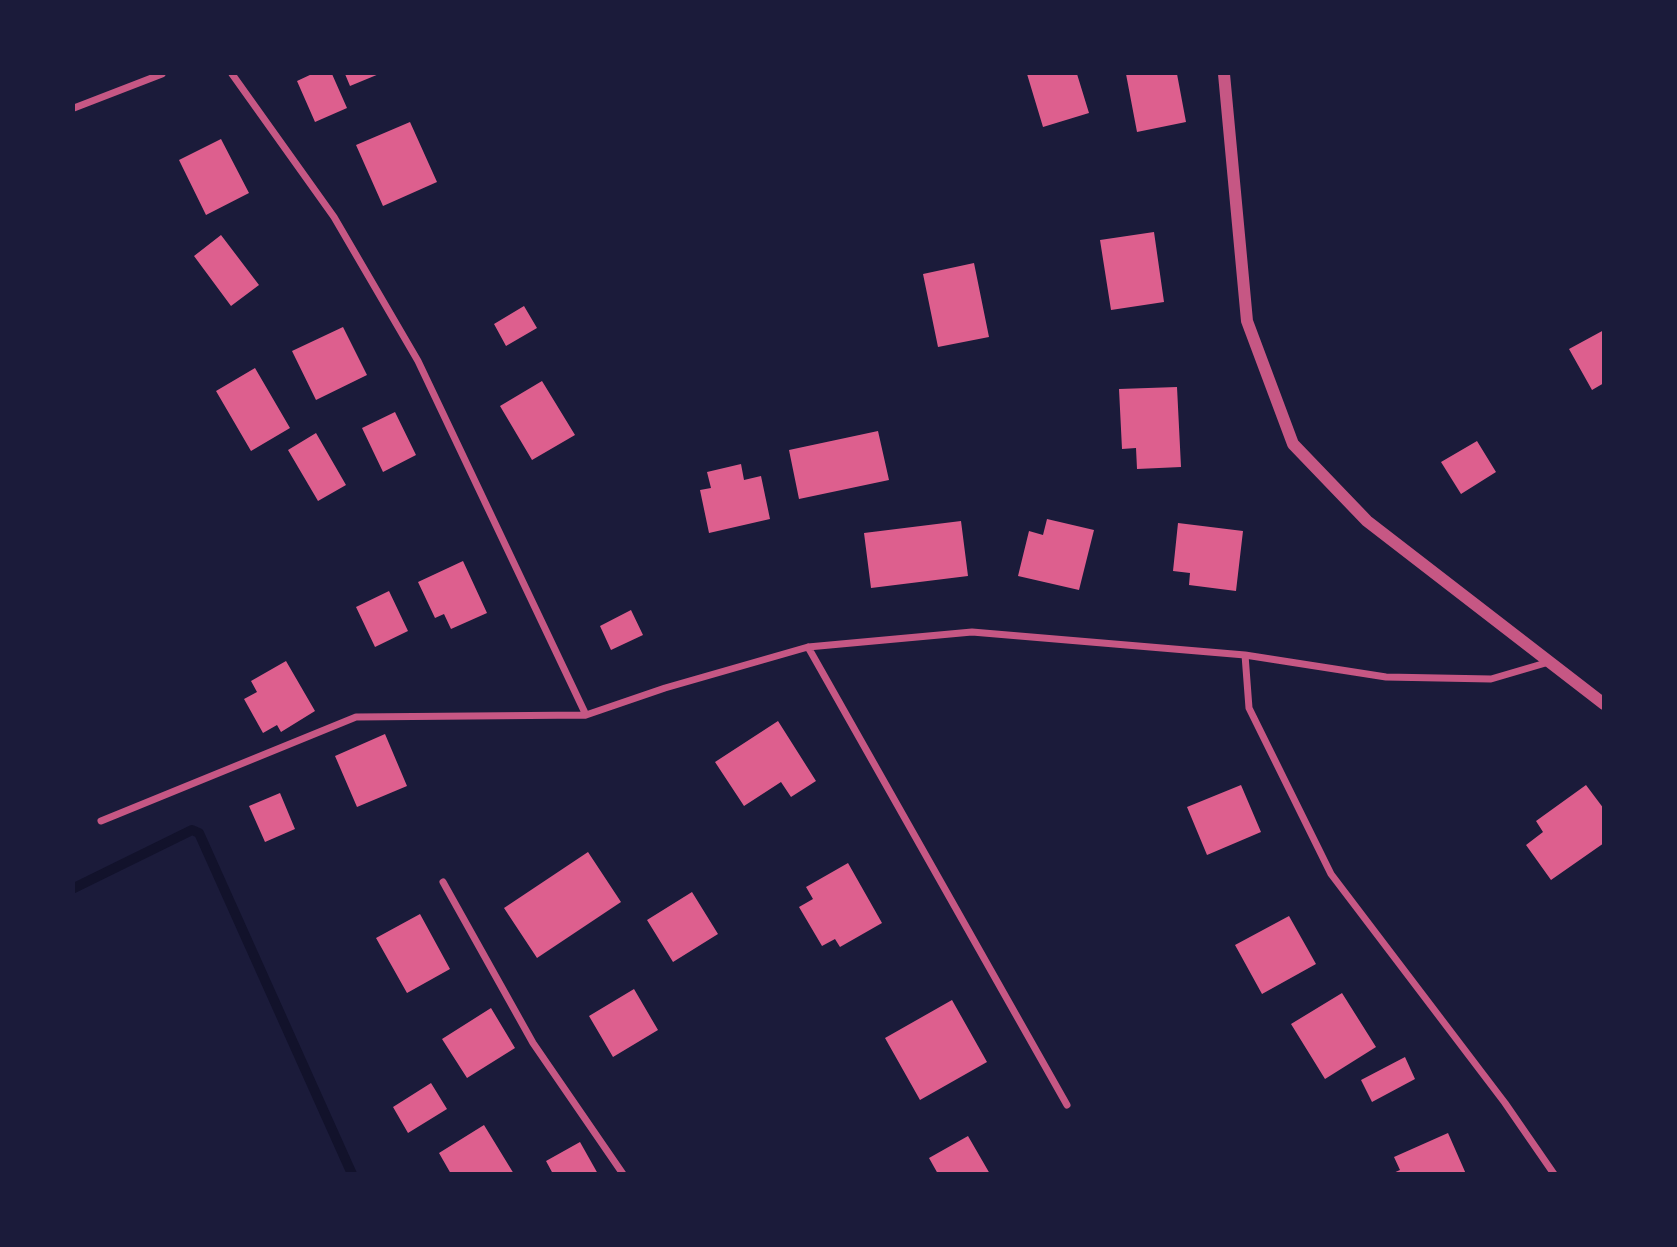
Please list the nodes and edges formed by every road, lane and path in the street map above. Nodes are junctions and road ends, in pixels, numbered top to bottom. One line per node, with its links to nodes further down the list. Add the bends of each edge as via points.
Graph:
1 (162, 74): 4 (street)
2 (232, 74): 9 (street, via 334,217 418,361)
3 (1224, 74): 7 (street, via 1247,321 1293,444 1367,521)
4 (74, 108)
5 (808, 646): 6 (street, via 972,632); 9 (street); 12 (street)
6 (1245, 655): 7 (street, via 1386,677 1491,679); 14 (street, via 1250,708 1331,874)
7 (1549, 662): 8 (street)
8 (1604, 704)
9 (586, 715): 10 (street, via 356,717)
10 (101, 821)
11 (443, 882): 13 (street, via 533,1043)
12 (1067, 1105)
13 (624, 1174)
14 (1554, 1174)

